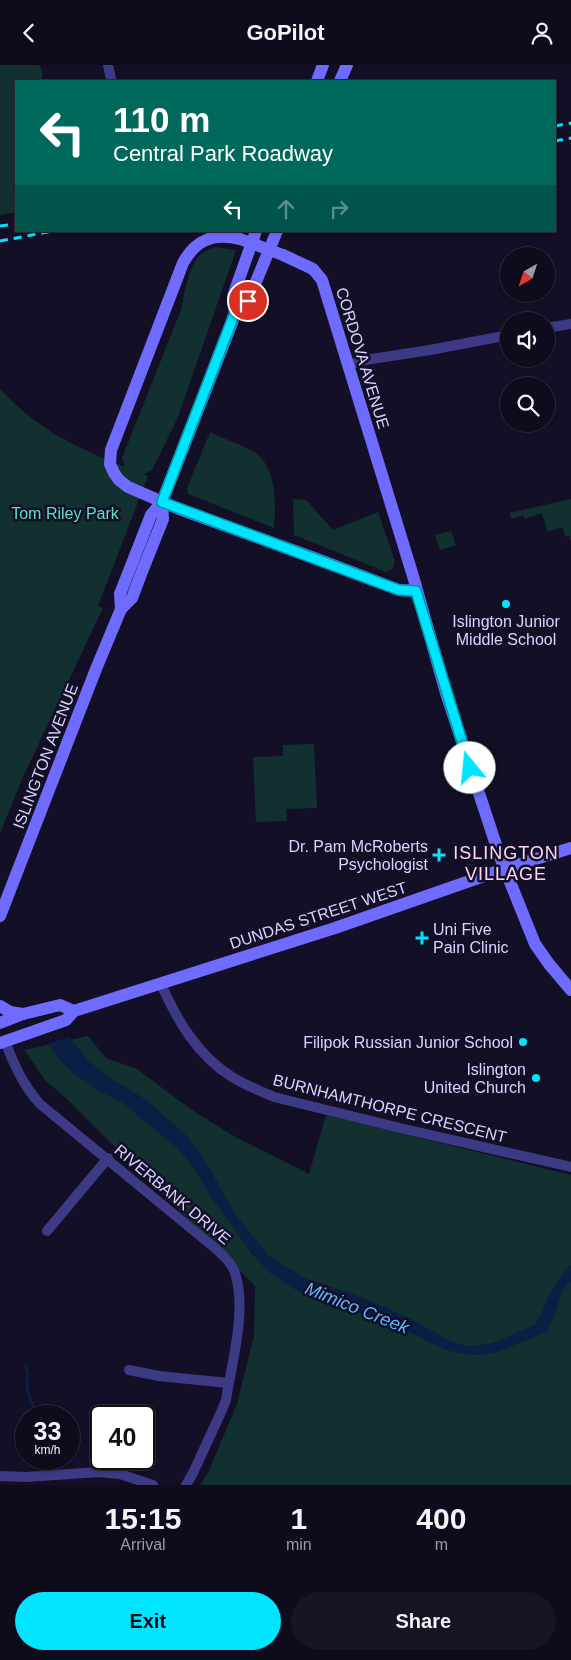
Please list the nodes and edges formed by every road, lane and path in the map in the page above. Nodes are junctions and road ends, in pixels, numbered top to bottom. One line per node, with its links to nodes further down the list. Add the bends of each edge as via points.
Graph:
1 (108, 65): 4 (street)
2 (323, 65): 5 (main road)
3 (347, 65): 6 (main road)
4 (111, 79)
5 (316, 80)
6 (340, 80)
7 (256, 232): 9 (main road, ISLINGTON AVENUE, via 233,296)
8 (277, 232): 9 (main road, ISLINGTON AVENUE, via 248,301)
9 (234, 315): 14 (main road, ISLINGTON AVENUE)
10 (571, 324): 11 (street)
11 (555, 327)
12 (500, 337): 13 (street)
13 (349, 365): 14 (main road, CORDOVA AVENUE, bridge, via 322,281 313,269 240,239 220,236 195,247 179,272 111,450 110,464 116,477 128,487); 15 (main road, CORDOVA AVENUE)
14 (162, 502): 15 (main road, via 399,590); 18 (main road, ISLINGTON AVENUE, via 163,519 132,598 121,609 93,677)
15 (416, 591): 17 (main road, CORDOVA AVENUE)
16 (571, 848): 17 (main road, DUNDAS STREET WEST)
17 (504, 869): 19 (main road, DUNDAS STREET WEST); 20 (main road, CORDOVA AVENUE, via 535,944)
18 (0, 916)
19 (161, 984): 22 (main road, DUNDAS STREET WEST); 27 (street, BURNHAMTHORPE CRESCENT, via 190,1039 209,1059 232,1077 274,1097)
20 (571, 990)
21 (0, 1006): 23 (main road)
22 (74, 1011): 23 (main road, DUNDAS STREET WEST, via 60,1005); 25 (main road, DUNDAS STREET WEST, via 66,1020)
23 (23, 1014): 24 (main road, DUNDAS STREET WEST)
24 (0, 1023)
25 (3, 1042): 26 (street, RIVERBANK DRIVE, via 34,1097)
26 (108, 1158): 28 (street); 30 (street, RIVERBANK DRIVE, via 216,1249 235,1271 239,1321)
27 (571, 1167)
28 (47, 1231)
29 (129, 1370): 30 (street)
30 (228, 1383): 33 (street, RIVERBANK DRIVE, via 222,1411)
31 (0, 1476): 32 (street, via 99,1472 120,1474)
32 (153, 1485)
33 (186, 1485)

